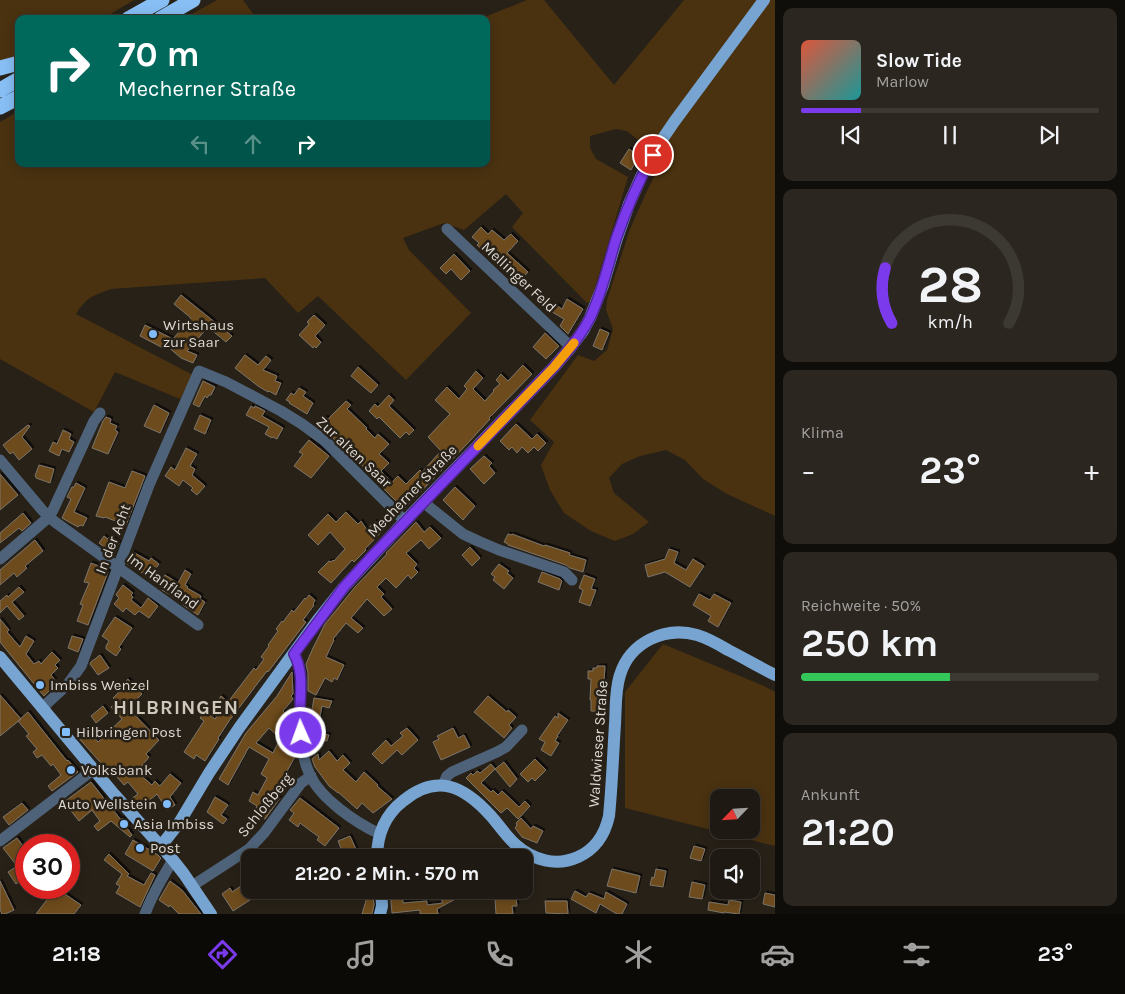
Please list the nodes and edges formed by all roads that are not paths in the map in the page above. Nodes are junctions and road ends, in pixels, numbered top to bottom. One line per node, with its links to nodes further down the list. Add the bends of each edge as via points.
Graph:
1 (162, 0): 4 (highway)
2 (193, 0): 5 (highway)
3 (764, 0): 13 (main road, Mecherner Straße, via 657,146 629,204 596,304)
4 (135, 15)
5 (167, 15)
6 (15, 64): 7 (highway)
7 (0, 68)
8 (15, 81): 9 (highway)
9 (0, 90)
10 (15, 99): 11 (highway)
11 (0, 108)
12 (447, 229): 13 (street, Mellinger Feld)
13 (571, 347): 17 (main road, Mecherner Straße)
14 (199, 370): 19 (street, Zur alten Saar, via 302,424 324,441); 21 (street, In der Acht)
15 (100, 413): 18 (street)
16 (0, 460): 18 (street, Im Hanfland)
17 (424, 502): 19 (main road, Mecherner Straße); 22 (street, via 463,534 498,550 564,572)
18 (49, 517): 20 (street); 21 (street, Im Hanfland)
19 (405, 521): 24 (main road, Mecherner Straße, via 344,587)
20 (0, 559)
21 (119, 567): 23 (street, Im Hanfland); 27 (street, In der Acht, via 81,666 68,684)
22 (572, 580)
23 (198, 625)
24 (294, 654): 30 (street, Schloßberg, via 301,678 301,733); 34 (main road, Mecherner Straße, via 239,728)
25 (0, 657): 27 (main road)
26 (775, 675): 31 (main road, Waldwieser Straße, via 715,643 684,632 664,634 641,645 624,665 617,689 611,801 606,827 596,845 566,861 552,862 526,853 514,844 478,802)
27 (42, 708): 29 (main road)
28 (522, 730): 31 (street, via 497,752 452,772)
29 (94, 770): 33 (street); 34 (main road)
30 (310, 776): 32 (street, Schloßberg, via 343,812); 37 (street, Schloßberg, via 249,849)
31 (443, 785): 32 (main road, via 410,795 392,810)
32 (380, 834): 35 (main road)
33 (0, 841)
34 (161, 846): 36 (main road)
35 (377, 849)
36 (173, 860): 37 (main road); 39 (street)
37 (192, 886): 40 (main road)
38 (382, 899): 41 (main road)
39 (145, 914)
40 (211, 914)
41 (380, 914)

